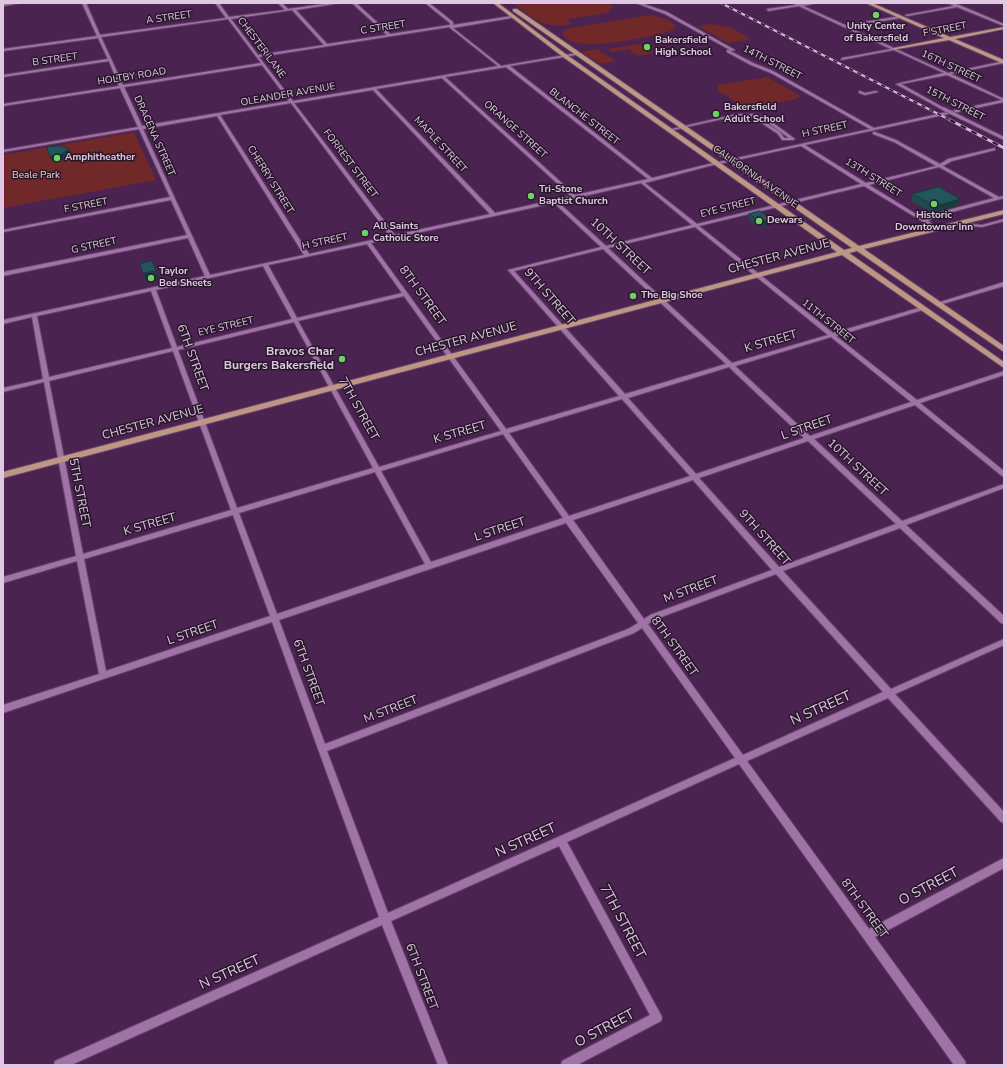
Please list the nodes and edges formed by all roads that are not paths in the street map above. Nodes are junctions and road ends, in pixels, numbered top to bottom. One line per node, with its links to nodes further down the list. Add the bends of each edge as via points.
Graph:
1 (13, 3): 2 (street); 16 (street)
2 (19, 3)
3 (84, 3): 32 (street, DRACENA STREET)
4 (216, 3): 26 (street, CHESTER LANE)
5 (280, 3): 21 (street)
6 (338, 3): 20 (street, A STREET)
7 (354, 3): 31 (street)
8 (427, 3): 28 (street, via 452,23)
9 (495, 3): 23 (main road, CALIFORNIA AVENUE)
10 (638, 3): 66 (street, 14TH STREET, via 666,13 733,50 728,51 772,72)
11 (795, 3): 17 (street, 16TH STREET)
12 (815, 3): 17 (street)
13 (868, 3): 25 (main road)
14 (878, 3): 24 (main road)
15 (950, 3): 18 (street)
16 (3, 5)
17 (800, 5): 22 (street); 29 (street, 16TH STREET)
18 (958, 6): 24 (street); 27 (street)
19 (511, 7): 38 (main road, CALIFORNIA AVENUE)
20 (293, 9): 21 (street, A STREET); 35 (street)
21 (287, 10): 26 (street, A STREET)
22 (768, 10)
23 (511, 16): 28 (street, C STREET); 40 (main road, CALIFORNIA AVENUE)
24 (907, 16): 33 (main road)
25 (900, 17): 29 (street); 34 (main road)
26 (228, 18): 32 (street, A STREET); 39 (street, CHESTER LANE)
27 (1004, 25)
28 (452, 26): 31 (street, C STREET); 47 (street, via 451,28)
29 (846, 26): 36 (street, 16TH STREET)
30 (1004, 28): 33 (main road, F STREET)
31 (389, 35): 35 (street, C STREET)
32 (99, 36): 37 (street, A STREET); 43 (street, DRACENA STREET)
33 (958, 37): 34 (main road, F STREET); 41 (main road)
34 (950, 38): 36 (main road, F STREET); 44 (main road)
35 (326, 45): 39 (street, C STREET)
36 (894, 49): 42 (street, F STREET); 48 (street, 16TH STREET)
37 (3, 50)
38 (576, 54): 40 (street, OLEANDER AVENUE); 64 (main road, CALIFORNIA AVENUE)
39 (256, 56): 45 (street, CHESTER LANE)
40 (565, 56): 46 (street, OLEANDER AVENUE); 65 (main road, CALIFORNIA AVENUE)
41 (1004, 57)
42 (842, 59)
43 (110, 60): 49 (street, B STREET); 51 (street, DRACENA STREET)
44 (1004, 62): 48 (street)
45 (263, 64): 51 (street, HOLTBY ROAD); 58 (street, CHESTER LANE)
46 (507, 66): 47 (street, OLEANDER AVENUE); 77 (street, BLANCHE STREET)
47 (501, 67): 50 (street, OLEANDER AVENUE)
48 (947, 74): 55 (street, 16TH STREET); 68 (street, 15TH STREET, bridge, via 898,84)
49 (3, 76)
50 (443, 77): 52 (street, OLEANDER AVENUE); 80 (street, ORANGE STREET)
51 (122, 86): 59 (street, HOLTBY ROAD); 63 (street, DRACENA STREET)
52 (374, 89): 58 (street, OLEANDER AVENUE); 88 (street, MAPLE STREET)
53 (860, 92): 54 (street)
54 (876, 92)
55 (992, 95): 56 (street, 16TH STREET); 57 (street, 16TH STREET)
56 (1004, 100): 57 (street, H STREET)
57 (998, 102): 66 (street, H STREET)
58 (292, 103): 61 (street, OLEANDER AVENUE); 96 (street, FORREST STREET)
59 (3, 105)
60 (1004, 105): 67 (street, H STREET)
61 (218, 115): 63 (street, OLEANDER AVENUE); 101 (street, CHERRY STREET)
62 (724, 119): 62 (street, via 755,117 779,133 783,139 793,139 760,116 740,115); 64 (street)
63 (141, 128): 73 (street, OLEANDER AVENUE); 81 (street, DRACENA STREET)
64 (683, 128): 65 (street); 74 (main road, CALIFORNIA AVENUE)
65 (670, 130): 75 (main road, CALIFORNIA AVENUE)
66 (874, 131): 67 (street, H STREET); 69 (street, 14TH STREET); 70 (street, H STREET); 71 (street, H STREET)
67 (886, 131): 69 (street, 14TH STREET)
68 (1004, 139)
69 (895, 141): 76 (street, 14TH STREET)
70 (802, 145): 71 (street, 13TH STREET); 74 (street, H STREET)
71 (808, 148): 74 (street, H STREET); 79 (street, 13TH STREET)
72 (994, 150): 76 (street, EYE STREET, via 950,160)
73 (3, 151)
74 (733, 162): 75 (street, H STREET); 84 (main road, CALIFORNIA AVENUE)
75 (719, 165): 77 (street, H STREET); 85 (main road, CALIFORNIA AVENUE)
76 (940, 166): 79 (street, EYE STREET); 82 (street, 14TH STREET)
77 (650, 180): 78 (street, H STREET)
78 (642, 182): 80 (street, H STREET); 92 (street, 11TH STREET)
79 (866, 184): 84 (street, EYE STREET); 90 (street, 13TH STREET)
80 (574, 197): 83 (street, H STREET)
81 (172, 198): 94 (street, F STREET); 95 (street, DRACENA STREET)
82 (1001, 198): 90 (street, via 936,215)
83 (555, 201): 88 (street, H STREET); 98 (street, 10TH STREET)
84 (790, 202): 85 (street, EYE STREET); 99 (main road, CALIFORNIA AVENUE)
85 (775, 205): 92 (street, EYE STREET); 100 (main road, CALIFORNIA AVENUE)
86 (1004, 206): 93 (main road, CHESTER AVENUE, via 941,223)
87 (1004, 212): 91 (main road, CHESTER AVENUE)
88 (493, 214): 96 (street, H STREET)
89 (1004, 220): 91 (street, via 982,226)
90 (924, 221): 93 (street, 13TH STREET)
91 (959, 224): 93 (main road, CHESTER AVENUE)
92 (695, 225): 98 (street, EYE STREET); 105 (street, 11TH STREET)
93 (935, 228): 99 (main road, CHESTER AVENUE)
94 (3, 231)
95 (189, 236): 104 (street, G STREET); 106 (street, DRACENA STREET)
96 (393, 236): 97 (street, H STREET)
97 (368, 242): 101 (street, H STREET); 109 (street, 8TH STREET)
98 (604, 247): 103 (street, EYE STREET); 110 (street, 10TH STREET)
99 (856, 248): 100 (main road, CHESTER AVENUE); 111 (main road, CALIFORNIA AVENUE)
100 (843, 252): 105 (main road, CHESTER AVENUE); 112 (main road, CALIFORNIA AVENUE)
101 (306, 255): 102 (street, H STREET)
102 (265, 264): 106 (street, H STREET); 114 (street, 7TH STREET)
103 (511, 270): 116 (street, 9TH STREET)
104 (3, 274)
105 (756, 275): 110 (main road, CHESTER AVENUE); 117 (street, 11TH STREET)
106 (208, 277): 108 (street, H STREET)
107 (1004, 284): 111 (street)
108 (154, 289): 113 (street, H STREET); 118 (street, 6TH STREET)
109 (406, 294): 114 (street, EYE STREET); 120 (street, 8TH STREET)
110 (661, 300): 116 (main road, CHESTER AVENUE); 121 (street, 10TH STREET)
111 (937, 304): 119 (main road, CALIFORNIA AVENUE)
112 (924, 308): 117 (street, K STREET); 122 (main road, CALIFORNIA AVENUE)
113 (34, 315): 115 (street, H STREET); 124 (street, 5TH STREET)
114 (295, 320): 118 (street, EYE STREET); 125 (street, 7TH STREET)
115 (3, 322)
116 (560, 327): 120 (main road, CHESTER AVENUE); 127 (street, 9TH STREET)
117 (831, 335): 121 (street, K STREET); 128 (street, 11TH STREET)
118 (175, 348): 124 (street, EYE STREET); 129 (street, 6TH STREET)
119 (1004, 350)
120 (451, 356): 125 (main road, CHESTER AVENUE); 130 (street, 8TH STREET)
121 (730, 365): 127 (street, K STREET); 131 (street, 10TH STREET)
122 (1004, 366)
123 (1004, 372): 128 (street, L STREET)
124 (46, 380): 126 (street, EYE STREET); 132 (street, 5TH STREET)
125 (332, 388): 129 (main road, CHESTER AVENUE); 133 (street, 7TH STREET)
126 (3, 390)
127 (623, 397): 130 (street, K STREET); 136 (street, 9TH STREET)
128 (915, 403): 131 (street, L STREET); 134 (street, 11TH STREET)
129 (202, 422): 132 (main road, CHESTER AVENUE); 138 (street, 6TH STREET)
130 (505, 432): 133 (street, K STREET); 139 (street, 8TH STREET)
131 (809, 439): 136 (street, L STREET); 140 (street, 10TH STREET)
132 (61, 460): 135 (main road, CHESTER AVENUE); 141 (street, 5TH STREET)
133 (377, 470): 138 (street, K STREET); 142 (street, 7TH STREET)
134 (1004, 474)
135 (3, 475)
136 (695, 477): 139 (street, L STREET); 143 (street, 9TH STREET)
137 (1004, 486): 140 (street, M STREET)
138 (235, 511): 141 (street, K STREET); 145 (street, 6TH STREET)
139 (568, 520): 142 (street, L STREET); 147 (street, 8TH STREET)
140 (901, 525): 143 (street, M STREET); 146 (street, 10TH STREET)
141 (80, 557): 144 (street, K STREET); 149 (street, 5TH STREET)
142 (429, 566): 145 (street, L STREET)
143 (778, 571): 147 (street, M STREET); 150 (street, 9TH STREET)
144 (3, 580)
145 (274, 617): 149 (street, L STREET); 152 (street, 6TH STREET)
146 (1004, 621)
147 (642, 623): 152 (street, M STREET, via 631,632); 153 (street, 8TH STREET)
148 (1004, 642): 150 (street, N STREET)
149 (103, 676): 151 (street, L STREET)
150 (891, 693): 153 (street, N STREET); 154 (street, 9TH STREET)
151 (3, 709)
152 (323, 749): 157 (street, 6TH STREET)
153 (741, 760): 155 (street, N STREET); 158 (street, 8TH STREET)
154 (1004, 819)
155 (562, 840): 157 (street, N STREET); 159 (street, 7TH STREET)
156 (1004, 863): 158 (street, O STREET)
157 (385, 919): 160 (street, N STREET); 161 (street, 6TH STREET)
158 (868, 935): 163 (street, 8TH STREET)
159 (657, 1017): 162 (street, O STREET)
160 (59, 1065)
161 (443, 1065)
162 (566, 1065)
163 (961, 1065)

